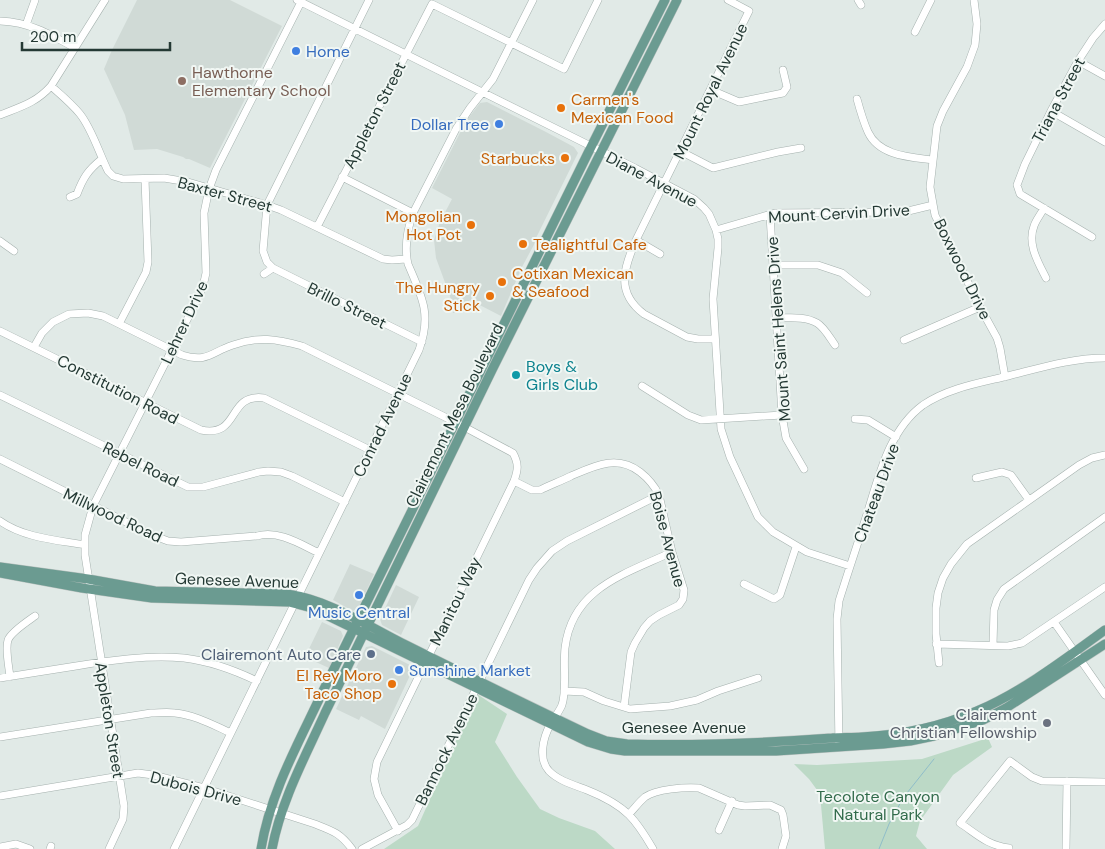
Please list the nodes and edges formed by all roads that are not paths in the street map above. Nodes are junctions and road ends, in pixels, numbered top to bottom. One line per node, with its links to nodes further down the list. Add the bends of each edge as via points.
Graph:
1 (35, 0): 14 (street)
2 (105, 0): 18 (street)
3 (369, 0): 15 (street)
4 (533, 0): 17 (street, Conrad Avenue)
5 (598, 0): 17 (street, via 564,69)
6 (665, 0): 30 (main road, Clairemont Mesa Boulevard)
7 (677, 0): 33 (main road, Clairemont Mesa Boulevard)
8 (728, 0): 24 (street, Mount Royal Avenue, via 749,11)
9 (931, 0): 16 (street)
10 (974, 0): 35 (street, Boxwood Drive, via 974,45 968,67 943,111)
11 (300, 1): 15 (street, Diane Avenue); 39 (street, Lehrer Drive)
12 (0, 21): 14 (street)
13 (1105, 24): 20 (street, Triana Street)
14 (26, 25): 18 (street, via 50,33)
15 (354, 28): 19 (street, Diane Avenue); 41 (street)
16 (915, 32)
17 (512, 43): 19 (street, Appleton Street, via 432,4); 25 (street, Conrad Avenue)
18 (75, 48): 23 (street)
19 (406, 54): 25 (street, Diane Avenue); 36 (street, Appleton Street)
20 (1078, 61): 22 (street); 27 (street, Triana Street)
21 (783, 70): 24 (street, via 787,87 783,93 739,102)
22 (1105, 76)
23 (51, 86): 28 (street, via 31,103); 34 (street, Baxter Street, via 81,115)
24 (711, 90): 32 (street, Mount Royal Avenue)
25 (483, 93): 30 (street, Diane Avenue); 44 (street, Conrad Avenue, via 456,129)
26 (857, 99): 35 (street, via 868,133 881,147 894,154)
27 (1051, 111): 29 (street); 43 (street, Triana Street, via 1017,185 1020,194)
28 (0, 115)
29 (1105, 142)
30 (591, 146): 33 (street, Diane Avenue); 78 (main road, Clairemont Mesa Boulevard)
31 (802, 148): 32 (street, via 713,168)
32 (680, 151): 38 (street, Mount Royal Avenue)
33 (602, 152): 38 (street, Diane Avenue); 79 (main road, Clairemont Mesa Boulevard)
34 (102, 159): 37 (street, Baxter Street, via 113,176); 40 (street, via 87,173 77,194)
35 (933, 160): 42 (street, Boxwood Drive, via 930,188)
36 (342, 177): 44 (street); 46 (street, Appleton Street)
37 (145, 179): 39 (street, Baxter Street, via 164,178); 61 (street, via 148,262)
38 (664, 184): 47 (street, Diane Avenue, via 694,199 709,214); 49 (street, Mount Royal Avenue)
39 (208, 189): 41 (street, Baxter Street); 68 (street, Lehrer Drive, via 204,213 204,282)
40 (70, 197)
41 (266, 205): 46 (street, Baxter Street); 55 (street, via 263,251)
42 (933, 205): 45 (street, Mount Cervin Drive, via 904,212); 59 (street, Boxwood Drive)
43 (1044, 208): 48 (street); 57 (street, via 1034,226 1032,247)
44 (413, 213): 53 (street, Conrad Avenue, via 406,238)
45 (770, 215): 47 (street, Mount Cervin Drive); 54 (street, Mount Saint Helens Drive)
46 (316, 227): 53 (street, Baxter Street, via 383,259)
47 (716, 230): 63 (street, Diane Avenue)
48 (1092, 237)
49 (636, 240): 52 (street); 63 (street, Mount Royal Avenue, via 624,273 630,300 644,314 687,337)
50 (0, 241): 51 (street)
51 (14, 251)
52 (660, 254)
53 (406, 258): 65 (street, Conrad Avenue, via 425,308)
54 (773, 265): 58 (street, via 818,265 842,273); 60 (street, Mount Saint Helens Drive)
55 (273, 268): 56 (street); 65 (street, Brillo Street)
56 (264, 274)
57 (1046, 278)
58 (867, 293)
59 (980, 307): 64 (street); 70 (street, Boxwood Drive, via 998,338)
60 (777, 318): 66 (street, via 801,317 817,323); 75 (street, Mount Saint Helens Drive)
61 (119, 324): 67 (street, via 88,312 69,314 47,327); 68 (street)
62 (0, 331): 67 (street, Constitution Road)
63 (715, 339): 76 (street, Diane Avenue)
64 (904, 340)
65 (422, 342): 72 (street, Conrad Avenue)
66 (835, 345)
67 (34, 347): 74 (street, Constitution Road)
68 (171, 350): 72 (street, via 182,356 205,358 254,339 282,340 302,346); 74 (street, Lehrer Drive)
69 (1105, 358): 70 (street, Chateau Drive, via 1078,360)
70 (1006, 377): 80 (street, Chateau Drive, via 959,388 934,399 911,416)
71 (642, 386): 76 (street, via 688,415 701,420)
72 (398, 394): 78 (street); 81 (street, Conrad Avenue)
73 (0, 395): 82 (street, Rebel Road)
74 (145, 403): 81 (street, Constitution Road, via 209,432 218,431 228,424 245,400 264,398); 82 (street, Lehrer Drive)
75 (782, 415): 76 (street); 85 (street, Mount Saint Helens Drive, via 786,438)
76 (721, 418): 95 (street, Diane Avenue, via 730,457 758,517)
77 (855, 419): 80 (street, via 868,420)
78 (455, 422): 79 (street); 107 (main road, Clairemont Mesa Boulevard)
79 (465, 427): 87 (street, via 513,453 518,470); 108 (main road, Clairemont Mesa Boulevard)
80 (896, 437): 98 (street, Chateau Drive, via 885,460)
81 (370, 450): 90 (street, Conrad Avenue)
82 (119, 454): 90 (street, Rebel Road, via 188,487 203,487 259,472 281,472); 91 (street, Lehrer Drive)
83 (1105, 455): 89 (street, via 1080,465)
84 (0, 459): 91 (street, Millwood Road)
85 (804, 469)
86 (976, 478): 89 (street, via 1002,472 1011,476)
87 (514, 482): 88 (street, Boise Avenue, via 540,490 609,462 635,468 653,483); 114 (street, Manitou Way)
88 (659, 496): 96 (street, Boise Avenue); 122 (street, Bannock Avenue, via 552,551 529,580)
89 (1030, 500): 110 (street, via 967,544 951,564 938,593)
90 (345, 502): 97 (street, Conrad Avenue)
91 (93, 506): 94 (street, Lehrer Drive); 97 (street, Millwood Road, via 168,541 263,534 282,536)
92 (1105, 517): 112 (street, via 1004,589 994,610)
93 (0, 521): 94 (street, via 29,534)
94 (85, 545): 101 (street, Lehrer Drive)
95 (796, 547): 98 (street, Diane Avenue); 102 (street, via 780,595 774,598)
96 (672, 552): 124 (street, via 603,585 583,604 574,619 565,647); 125 (street, Boise Avenue, via 684,590 683,599 650,621 635,643)
97 (319, 553): 104 (street, Conrad Avenue)
98 (850, 566): 130 (street, Chateau Drive, via 837,619)
99 (0, 567): 101 (main road, Genesee Avenue)
100 (0, 573): 101 (main road, Genesee Avenue)
101 (89, 584): 104 (main road, Genesee Avenue, via 152,598); 116 (street, Appleton Street)
102 (744, 584)
103 (1105, 587): 106 (street)
104 (296, 599): 107 (main road, Genesee Avenue, via 318,611); 121 (street, Conrad Avenue)
105 (35, 616): 118 (street, via 9,638)
106 (1054, 622): 112 (street, via 1022,643); 113 (street)
107 (356, 624): 108 (main road, Genesee Avenue); 137 (main road, Clairemont Mesa Boulevard)
108 (366, 630): 114 (main road, Genesee Avenue); 138 (main road, Clairemont Mesa Boulevard, via 301,764)
109 (1105, 630): 113 (main road, Genesee Avenue)
110 (936, 644): 112 (street); 117 (street)
111 (1105, 644): 115 (main road, Genesee Avenue)
112 (993, 645)
113 (1075, 652): 115 (street); 130 (main road, Genesee Avenue, via 1011,694 957,719 911,732)
114 (427, 660): 122 (main road, Genesee Avenue); 140 (street, Manitou Way, via 377,762 374,779 378,796)
115 (1080, 660): 123 (street); 130 (main road, Genesee Avenue, via 1006,708 967,726 910,741)
116 (101, 662): 118 (street); 121 (street, via 148,657 184,658); 126 (street, Appleton Street)
117 (939, 663)
118 (10, 677): 119 (street)
119 (0, 678)
120 (758, 678): 125 (street, via 670,706)
121 (257, 681): 128 (street, Conrad Avenue)
122 (477, 684): 127 (main road, Genesee Avenue); 140 (street, Bannock Avenue, via 412,820)
123 (1104, 690)
124 (564, 691): 125 (street, via 584,692); 127 (street, via 562,703)
125 (624, 707)
126 (110, 720): 128 (street, via 151,713 176,713 203,720); 129 (street); 131 (street, Appleton Street)
127 (552, 721): 130 (main road, Genesee Avenue, via 595,737 626,744); 139 (street, via 543,749 548,770 558,778 616,804)
128 (231, 733): 134 (street, Conrad Avenue)
129 (0, 736)
130 (839, 743)
131 (119, 776): 134 (street, Dubois Drive, via 153,774); 135 (street, Dubois Drive); 145 (street, Appleton Street, via 123,819)
132 (1067, 781): 133 (street); 143 (street, via 1042,781 1010,760 960,824 988,843); 153 (street)
133 (1105, 782)
134 (204, 788): 137 (street, Dubois Drive); 146 (street, Conrad Avenue)
135 (0, 796)
136 (732, 801): 139 (street, via 699,788 660,791 645,798); 141 (street); 152 (street, via 745,806 770,805 781,810 786,836)
137 (271, 809): 138 (street, Dubois Drive); 147 (main road, Clairemont Mesa Boulevard)
138 (282, 813): 148 (main road, Clairemont Mesa Boulevard); 149 (street, Dubois Drive, via 330,830)
139 (629, 814): 151 (street)
140 (398, 830): 150 (street, Bannock Avenue)
141 (719, 830)
142 (0, 847): 144 (street, via 16,844)
143 (1009, 848)
144 (30, 849)
145 (109, 849)
146 (174, 849)
147 (261, 849)
148 (272, 849)
149 (352, 849)
150 (362, 849)
151 (653, 849)
152 (782, 849)
153 (1066, 849)

